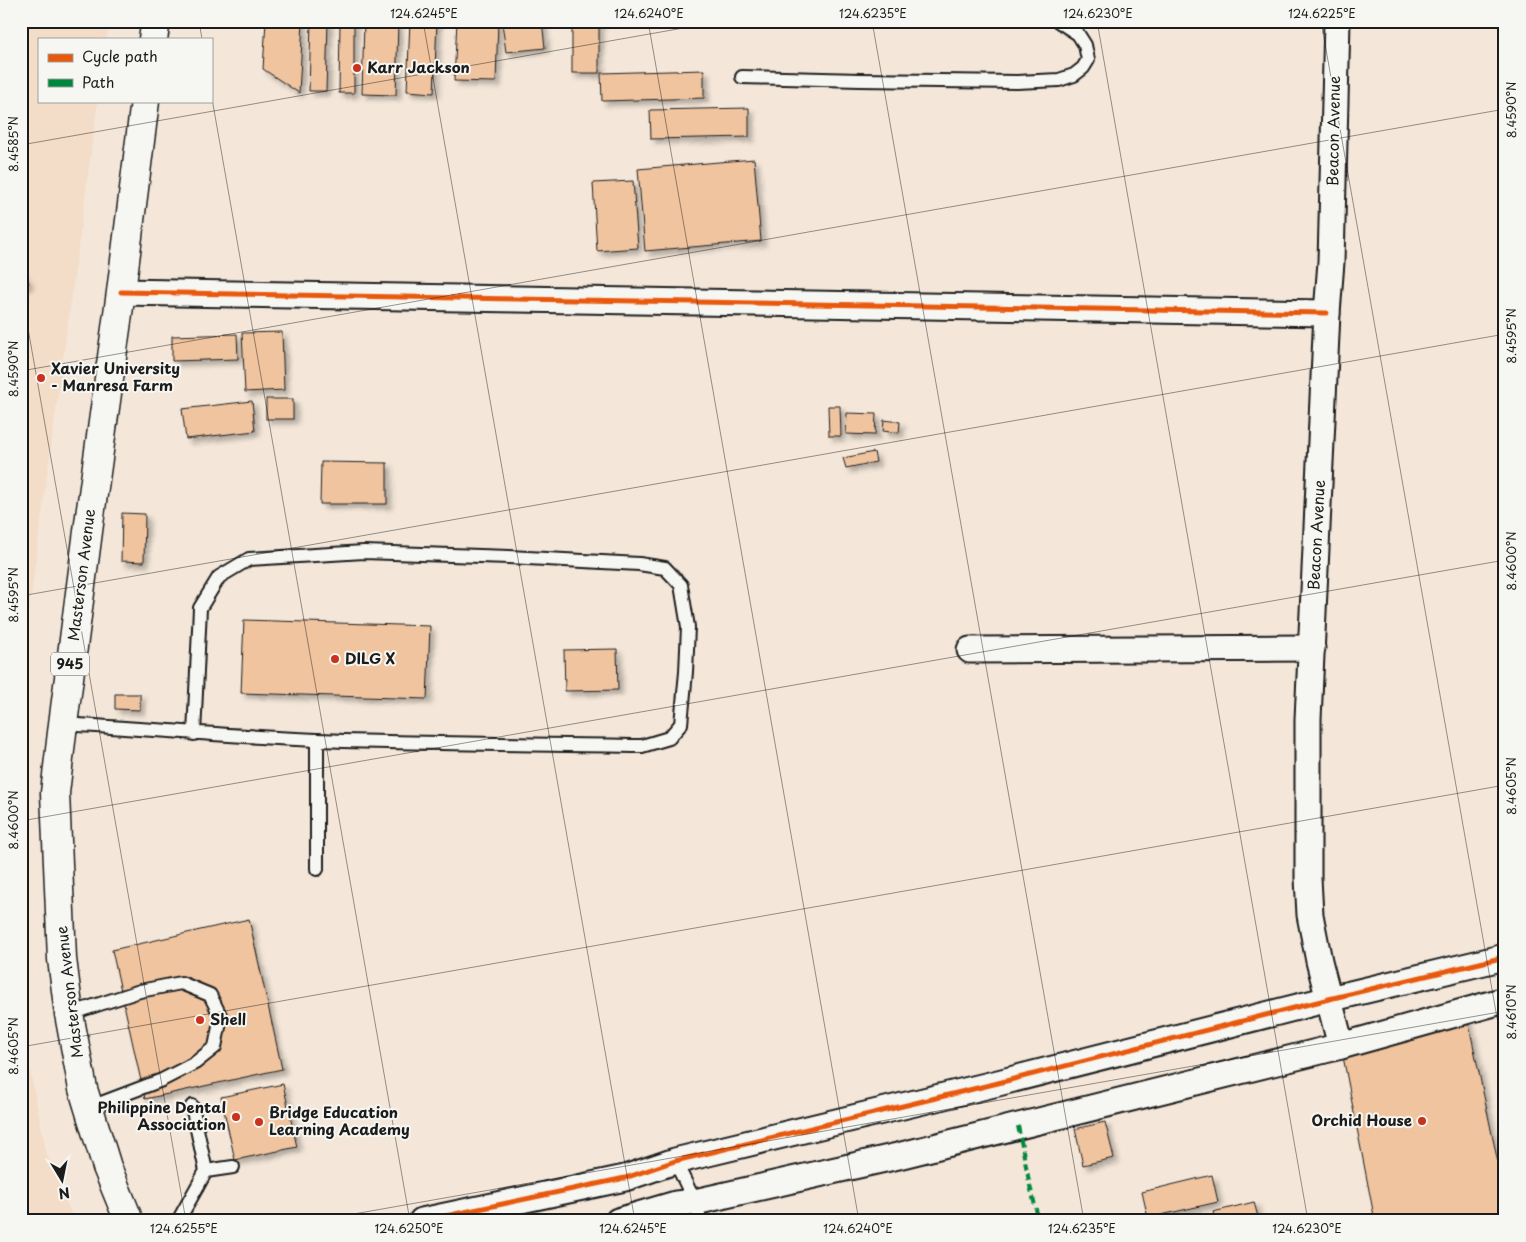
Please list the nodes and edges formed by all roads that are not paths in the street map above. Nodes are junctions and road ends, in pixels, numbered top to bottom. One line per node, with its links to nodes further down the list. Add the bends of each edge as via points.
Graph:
1 (156, 21): 4 (main road)
2 (1058, 21): 5 (lane, via 1078,34 1085,45 1088,60 1074,75 1059,80 1018,82)
3 (1337, 21): 8 (street, Beacon Avenue)
4 (154, 38)
5 (742, 76)
6 (146, 102): 7 (main road, Masterson Avenue / 945)
7 (121, 292): 8 (street); 11 (main road, Masterson Avenue / 945)
8 (1327, 312): 9 (street, Beacon Avenue)
9 (1312, 648): 10 (street); 16 (street, Beacon Avenue, via 1308,718 1308,878 1310,915)
10 (970, 650)
11 (63, 724): 12 (lane); 18 (main road, Masterson Avenue / 945, via 55,793 62,960)
12 (194, 734): 13 (lane); 13 (lane, via 200,608 219,577 250,559 364,552 639,564 665,568 681,585 688,627 686,672 681,724 669,738 642,746)
13 (317, 740): 14 (lane)
14 (316, 869)
15 (1505, 957): 16 (street)
16 (1329, 999): 19 (street, Beacon Avenue); 22 (street)
17 (1505, 1000): 19 (street)
18 (69, 1014): 21 (main road, Masterson Avenue / 945); 21 (lane, via 140,991 181,983 210,995 221,1017 215,1047 195,1063 162,1080)
19 (1340, 1046): 25 (street, via 898,1156)
20 (192, 1106): 24 (lane)
21 (88, 1108): 27 (main road, Masterson Avenue / 945)
22 (675, 1161): 25 (lane); 26 (street, via 625,1178)
23 (233, 1166): 24 (lane)
24 (206, 1171): 28 (lane)
25 (698, 1211): 29 (street, via 676,1204)
26 (433, 1220)
27 (129, 1221)
28 (178, 1221)
29 (618, 1221)

